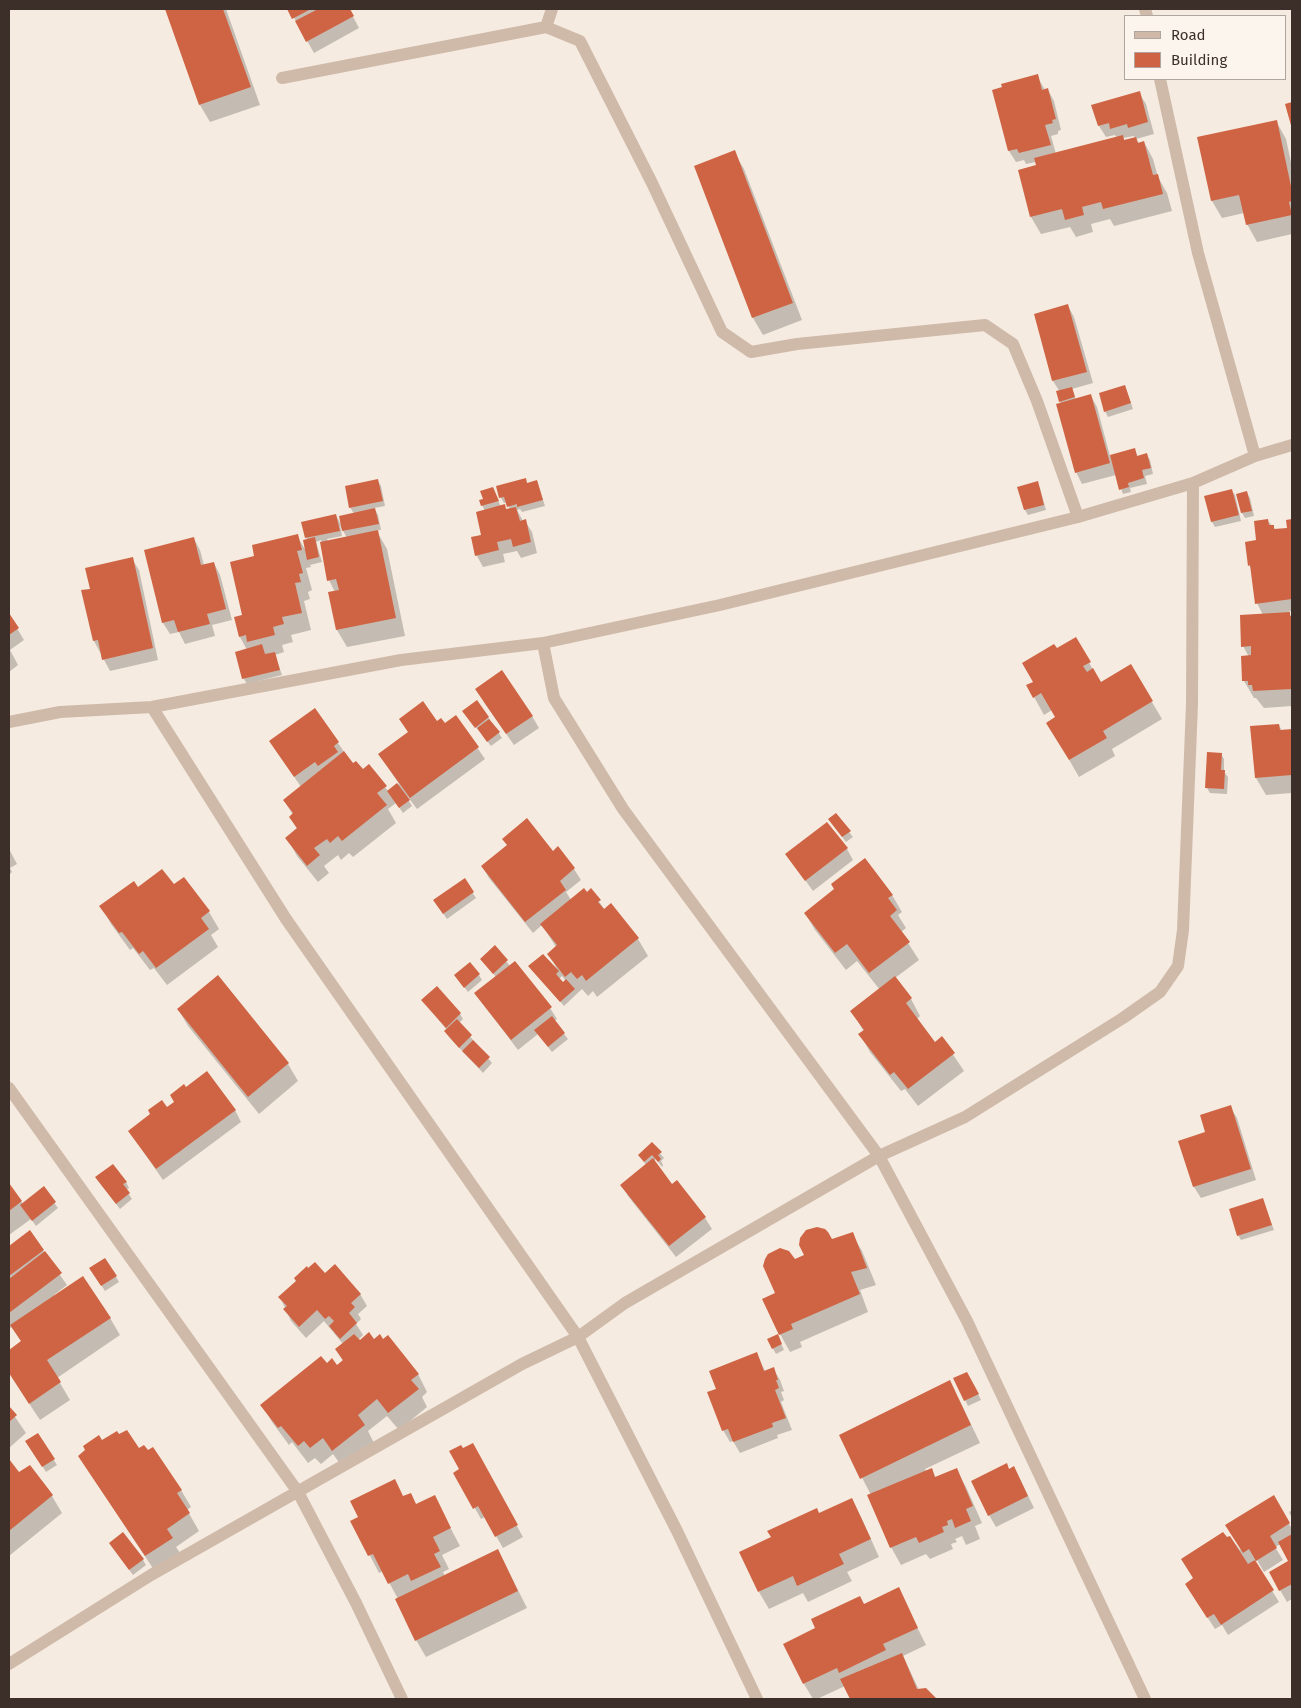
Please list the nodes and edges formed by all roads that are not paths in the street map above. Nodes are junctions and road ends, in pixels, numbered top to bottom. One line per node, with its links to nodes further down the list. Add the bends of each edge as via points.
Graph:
1 (552, 9): 2 (street)
2 (546, 28): 3 (street); 8 (street, via 580,41 722,332 751,352 797,344 985,326 1013,344 1037,400)
3 (282, 78)
4 (1160, 80): 6 (street, via 1198,253)
5 (1292, 445): 6 (street)
6 (1255, 456): 7 (street)
7 (1194, 483): 8 (street); 13 (street, via 1192,704 1183,930 1178,966 1160,992 1124,1018 965,1117)
8 (1078, 517): 9 (street, via 730,603)
9 (544, 643): 10 (street, via 402,660); 13 (street, via 554,698 623,809)
10 (152, 707): 11 (street, via 60,712); 14 (street, via 286,919)
11 (9, 722)
12 (9, 1088): 15 (street)
13 (879, 1156): 14 (street, via 625,1303); 19 (street, via 967,1321)
14 (578, 1337): 15 (street, via 522,1364); 18 (street, via 677,1531)
15 (298, 1492): 16 (street, via 151,1575); 17 (street)
16 (9, 1664)
17 (402, 1699)
18 (757, 1699)
19 (1145, 1699)

